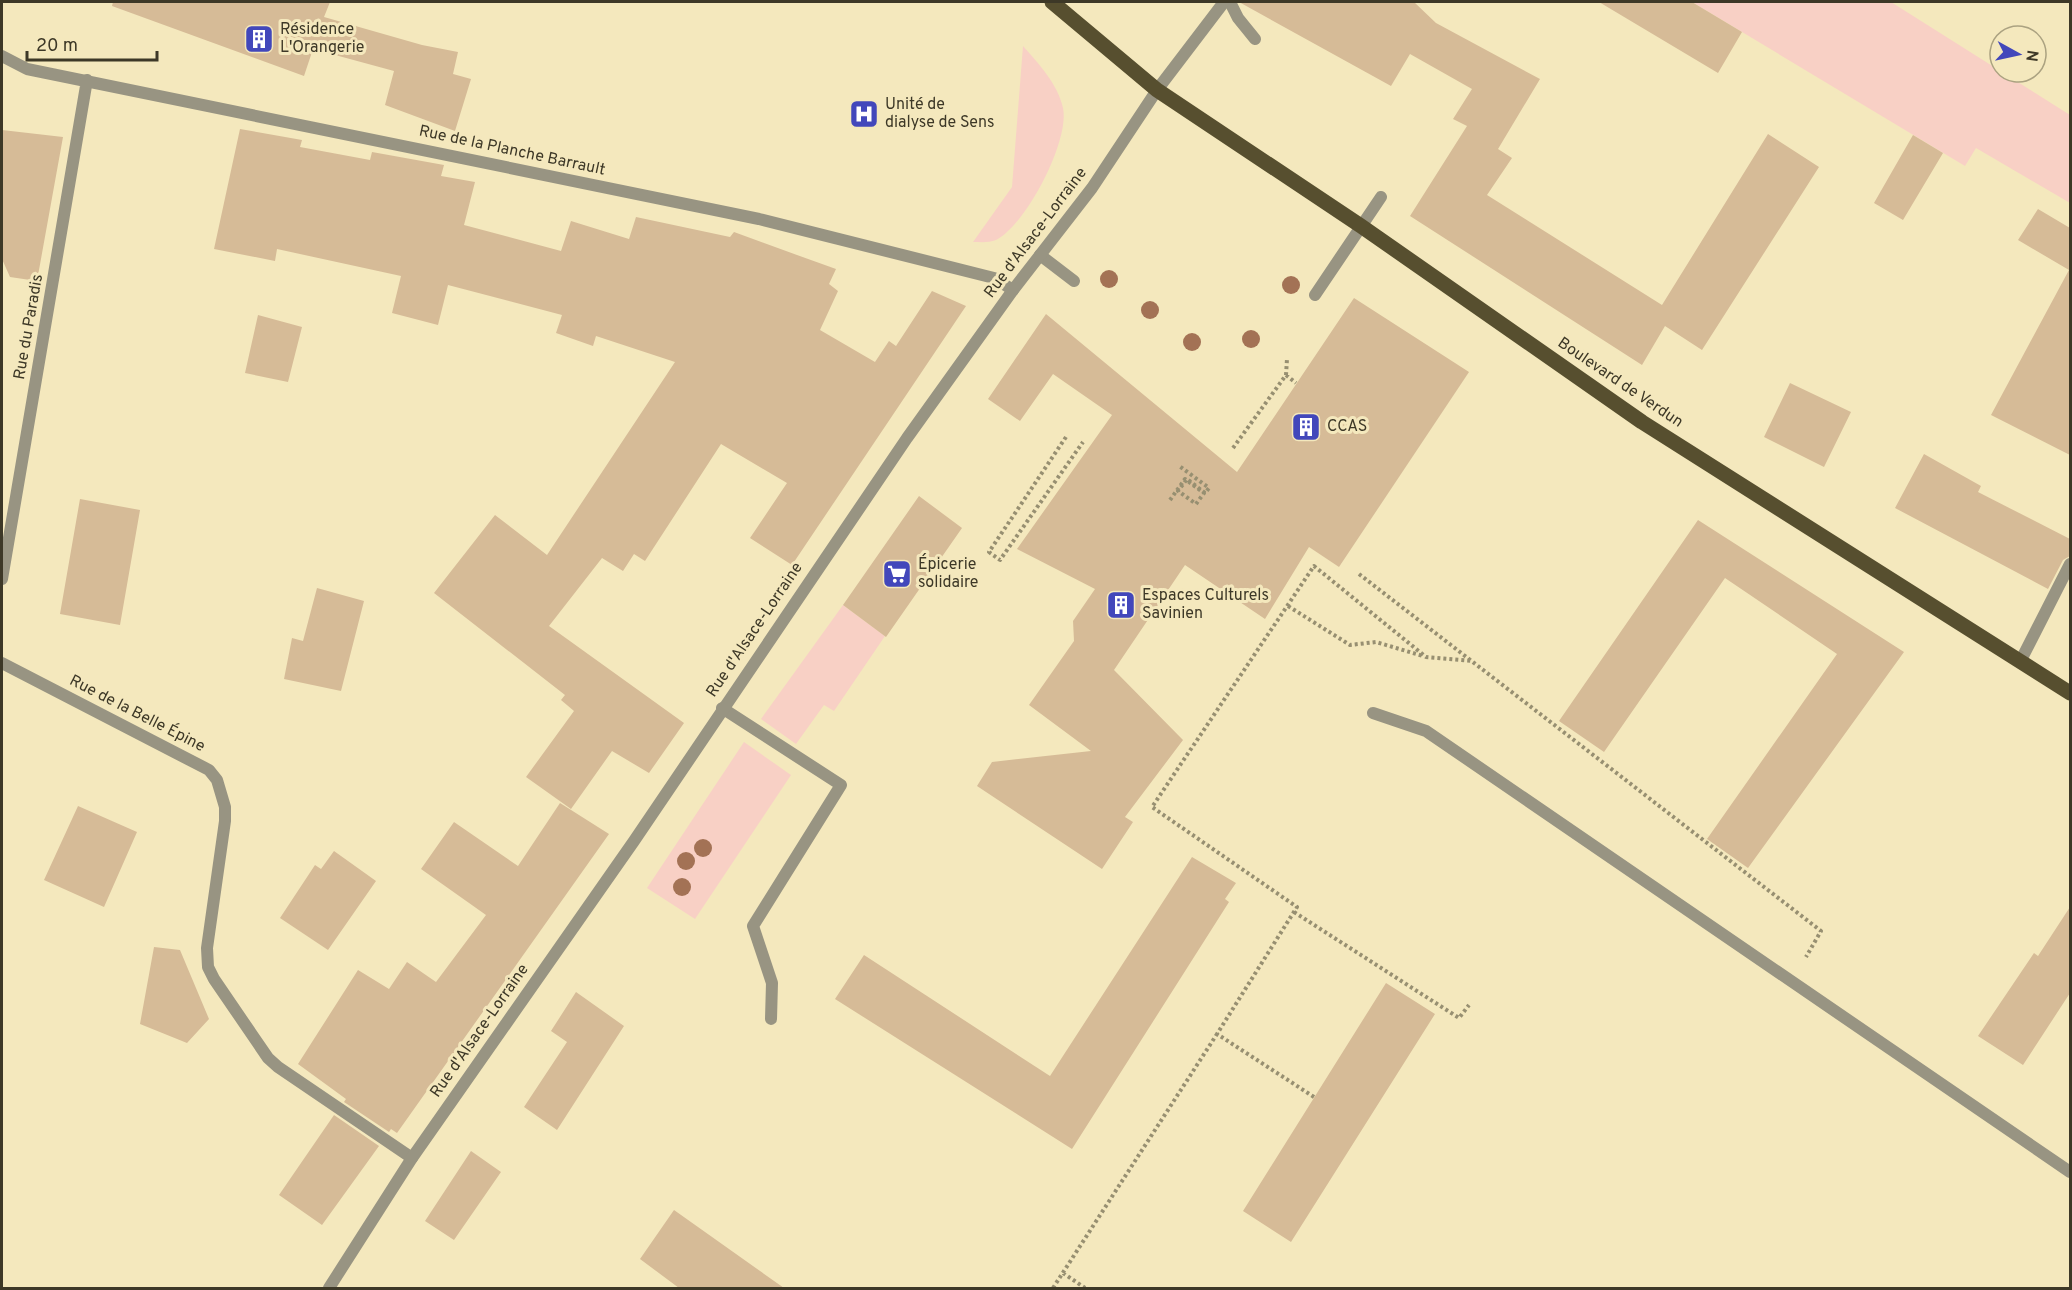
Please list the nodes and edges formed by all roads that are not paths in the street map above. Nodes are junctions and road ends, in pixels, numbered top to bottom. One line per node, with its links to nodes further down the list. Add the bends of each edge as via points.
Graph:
1 (1052, 2): 7 (main road, Boulevard de Verdun)
2 (1224, 2): 7 (street, Rue d'Alsace-Lorraine)
3 (1230, 2): 4 (street)
4 (1255, 39)
5 (2, 56): 6 (street, Rue de la Planche Barrault, via 27,69)
6 (87, 80): 12 (street, Rue de la Planche Barrault, via 759,219 994,278); 15 (street, Rue du Paradis)
7 (1157, 90): 9 (main road, Boulevard de Verdun); 10 (street, Rue d'Alsace-Lorraine, via 1092,189)
8 (1381, 197): 9 (street)
9 (1361, 226): 13 (street); 16 (main road, Boulevard de Verdun, via 1642,422)
10 (1040, 255): 11 (street); 12 (street, Rue d'Alsace-Lorraine)
11 (1074, 281)
12 (1013, 290): 19 (street, Rue d'Alsace-Lorraine)
13 (1315, 295)
14 (2070, 564): 16 (street)
15 (2, 579)
16 (2020, 662): 18 (main road, Boulevard de Verdun)
17 (2, 663): 22 (street, Rue de la Belle Épine, via 209,770 217,780 225,807 207,948 208,967 214,979 268,1058)
18 (2070, 693)
19 (723, 708): 21 (street, via 841,785 753,926 772,982); 22 (street, Rue d'Alsace-Lorraine)
20 (1373, 713): 23 (street, via 1426,731)
21 (771, 1019)
22 (412, 1158): 24 (street, Rue d'Alsace-Lorraine)
23 (2070, 1172)
24 (329, 1288)

